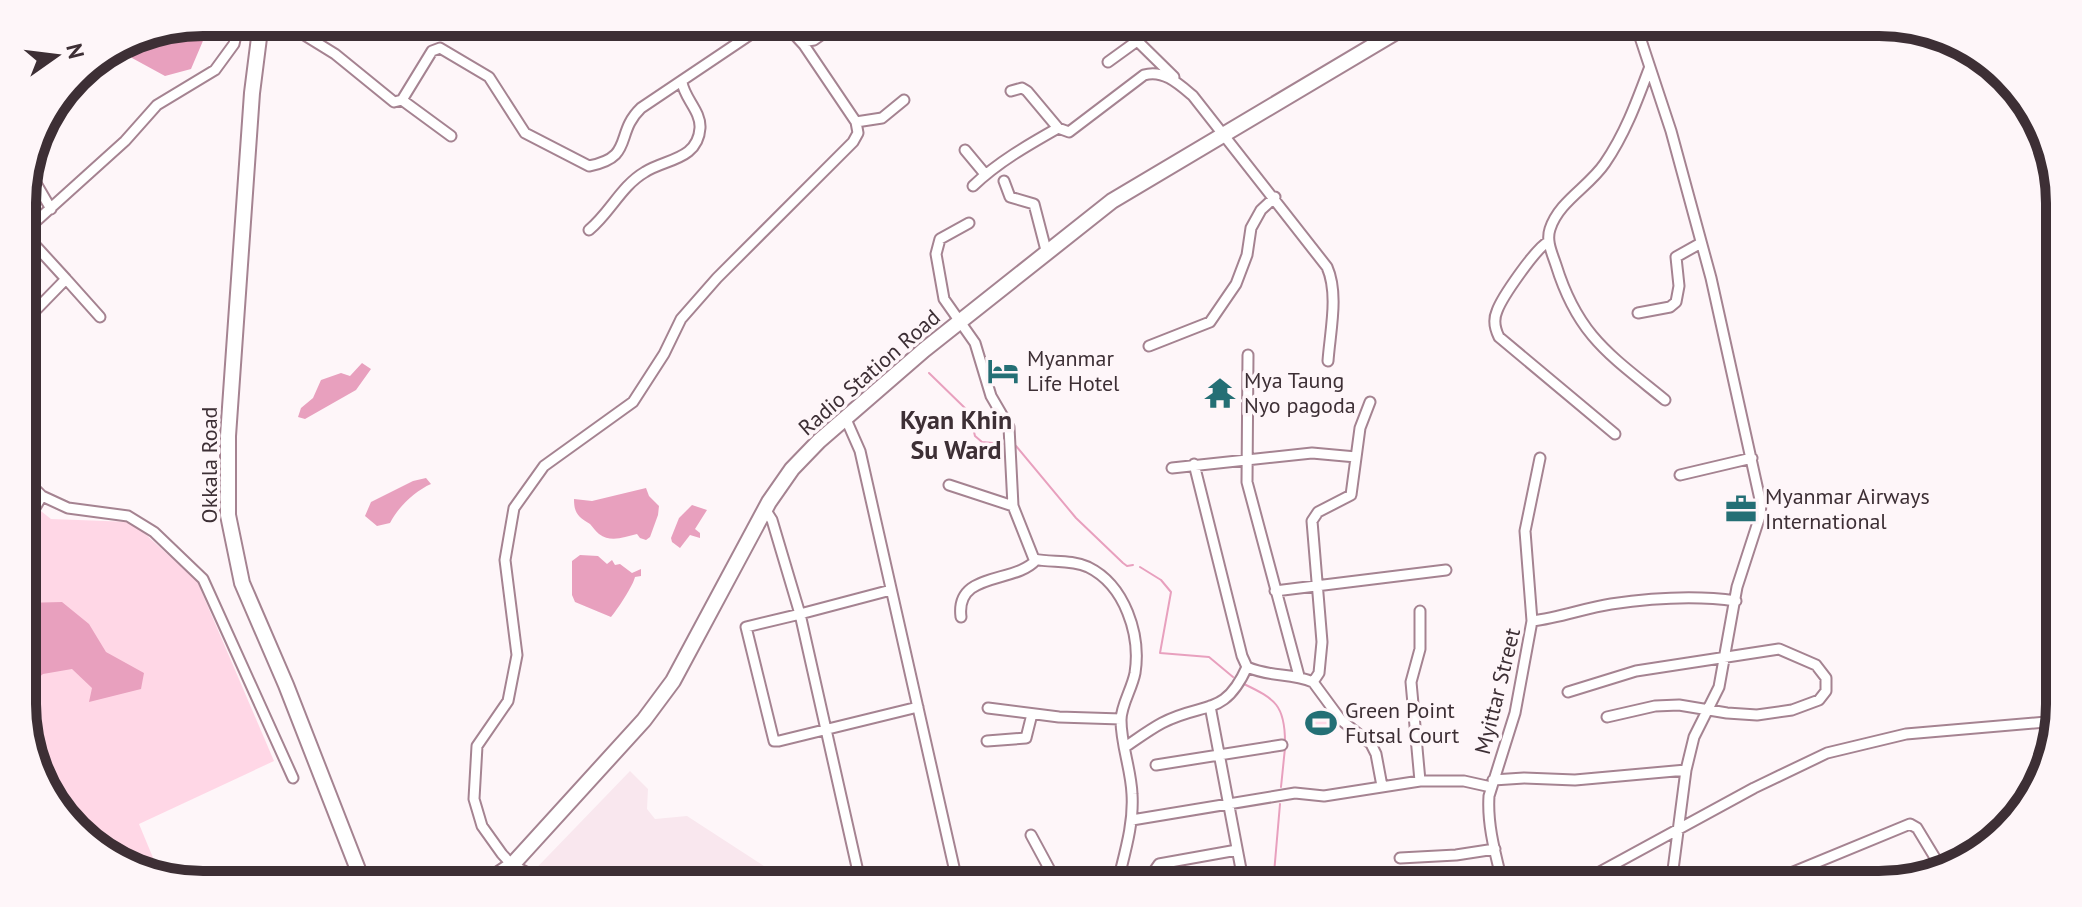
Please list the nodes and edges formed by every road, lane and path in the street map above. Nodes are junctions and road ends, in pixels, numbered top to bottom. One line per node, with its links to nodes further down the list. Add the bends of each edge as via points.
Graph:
1 (236, 36): 29 (street, via 215,70 157,105)
2 (259, 36): 105 (main road, Okkala Road, via 228,436 228,515 242,583)
3 (306, 36): 17 (street, via 394,102)
4 (749, 36): 14 (street)
5 (796, 36): 11 (street)
6 (821, 36): 11 (street)
7 (1132, 36): 10 (street)
8 (1389, 36): 21 (main road, Radio Station Road)
9 (1639, 36): 13 (street)
10 (1137, 41): 12 (street); 15 (street)
11 (802, 42): 19 (street)
12 (1108, 62)
13 (1649, 69): 33 (street, via 1604,166 1562,209); 34 (street)
14 (682, 82): 17 (street, via 636,113 614,157 589,166 525,133 489,77 440,48 432,51); 32 (street, via 700,129 692,146 684,156 635,179)
15 (1184, 88): 20 (street, via 1154,72 1144,75 1069,132); 21 (street)
16 (1011, 91): 20 (street, via 1027,91)
17 (402, 100): 22 (street)
18 (904, 100): 19 (street, via 882,118)
19 (856, 122): 104 (street, via 853,142 681,319 633,402 544,466 514,508 505,560 517,655 508,701 477,746 474,799 482,826)
20 (1058, 128): 24 (street)
21 (1223, 133): 28 (street); 36 (main road, Radio Station Road, via 1112,201)
22 (451, 136)
23 (965, 150): 24 (street)
24 (985, 174): 27 (street)
25 (1004, 181): 36 (street, via 1010,197 1034,204)
26 (37, 185): 29 (street)
27 (973, 186)
28 (1275, 197): 42 (street, via 1251,228 1236,284 1210,322); 44 (street, via 1332,278)
29 (51, 209): 30 (street)
30 (36, 221)
31 (969, 223): 41 (street, via 940,239 936,254 944,299)
32 (589, 230)
33 (1548, 242): 45 (street, via 1579,320 1597,344); 48 (street, via 1538,248 1497,310 1496,329 1499,337)
34 (1701, 243): 39 (street, via 1676,257 1676,302); 51 (street)
35 (36, 246): 37 (street)
36 (1047, 254): 41 (main road, Radio Station Road)
37 (66, 279): 38 (street); 40 (street)
38 (36, 310)
39 (1638, 313)
40 (100, 317)
41 (962, 321): 47 (main road, Radio Station Road); 60 (street, via 1009,427)
42 (1149, 346)
43 (1248, 355): 52 (street)
44 (1328, 361)
45 (1665, 400)
46 (1370, 402): 49 (street)
47 (845, 417): 61 (main road, Radio Station Road, via 792,469); 65 (street, via 860,451)
48 (1615, 434)
49 (1356, 457): 52 (street, via 1312,453); 64 (street, via 1351,495 1318,512 1312,521)
50 (1540, 458): 71 (street, Myittar Street, via 1525,531)
51 (1752, 458): 55 (street); 67 (street, via 1760,516)
52 (1247, 459): 53 (street); 66 (street, via 1247,482)
53 (1194, 464): 54 (street); 73 (street)
54 (1172, 468)
55 (1680, 475)
56 (949, 485): 60 (street)
57 (36, 490): 58 (street)
58 (42, 496): 59 (street); 92 (street, via 85,512 128,516 154,532 203,579)
59 (36, 506)
60 (1013, 506): 62 (street)
61 (765, 509): 69 (street); 104 (main road, Radio Station Road, via 673,681)
62 (1036, 560): 70 (street, via 965,593); 83 (street, via 1088,567 1111,584 1121,601 1136,639 1135,674)
63 (1446, 570): 64 (street)
64 (1318, 586): 66 (street); 75 (street, via 1322,642)
65 (891, 590): 69 (street); 78 (street)
66 (1275, 591): 74 (street)
67 (1736, 601): 71 (street, via 1707,597 1609,604); 72 (street)
68 (1420, 611): 93 (street, via 1420,649 1411,682)
69 (800, 614): 85 (street); 85 (street, via 746,627 774,741)
70 (961, 617)
71 (1532, 621): 94 (street, Myittar Street, via 1515,713)
72 (1725, 658): 76 (street, via 1636,671); 80 (street); 80 (street, via 1779,649 1816,665 1826,678 1826,691 1819,700 1792,710 1757,715)
73 (1247, 667): 74 (street, via 1273,676); 77 (street, via 1224,702)
74 (1299, 676): 75 (street)
75 (1313, 682): 95 (street, via 1341,720 1371,744)
76 (1568, 692)
77 (1210, 706): 88 (street, via 1163,722); 89 (street)
78 (918, 707): 85 (street); 109 (street)
79 (988, 708): 81 (street)
80 (1708, 710): 82 (street, via 1655,706); 91 (street)
81 (1032, 714): 83 (street); 86 (street, via 1026,738)
82 (1607, 717)
83 (1121, 719): 88 (street)
84 (2045, 722): 98 (street, via 1906,734 1827,753)
85 (826, 729): 108 (street)
86 (987, 741)
87 (1282, 745): 89 (street)
88 (1125, 747): 97 (street)
89 (1219, 755): 90 (street); 96 (street)
90 (1156, 765)
91 (1686, 770): 94 (street); 98 (street)
92 (293, 778)
93 (1420, 781): 94 (street); 95 (street)
94 (1492, 784): 100 (street, Myittar Street, via 1488,808)
95 (1382, 786): 96 (street)
96 (1230, 805): 97 (street); 101 (street)
97 (1132, 820): 111 (street)
98 (1679, 828): 115 (street); 116 (street)
99 (1031, 835): 110 (street)
100 (1495, 849): 102 (street); 114 (street, Myittar Street)
101 (1237, 850): 112 (street, via 1159,864); 113 (street)
102 (1400, 858)
103 (1937, 861): 117 (street, via 1910,824)
104 (512, 865): 106 (main road, Radio Station Road); 107 (street)
105 (359, 871)
106 (503, 871)
107 (524, 871)
108 (858, 871)
109 (956, 871)
110 (1050, 871)
111 (1120, 871)
112 (1154, 871)
113 (1241, 871)
114 (1500, 871)
115 (1601, 871)
116 (1673, 871)
117 (1796, 871)

